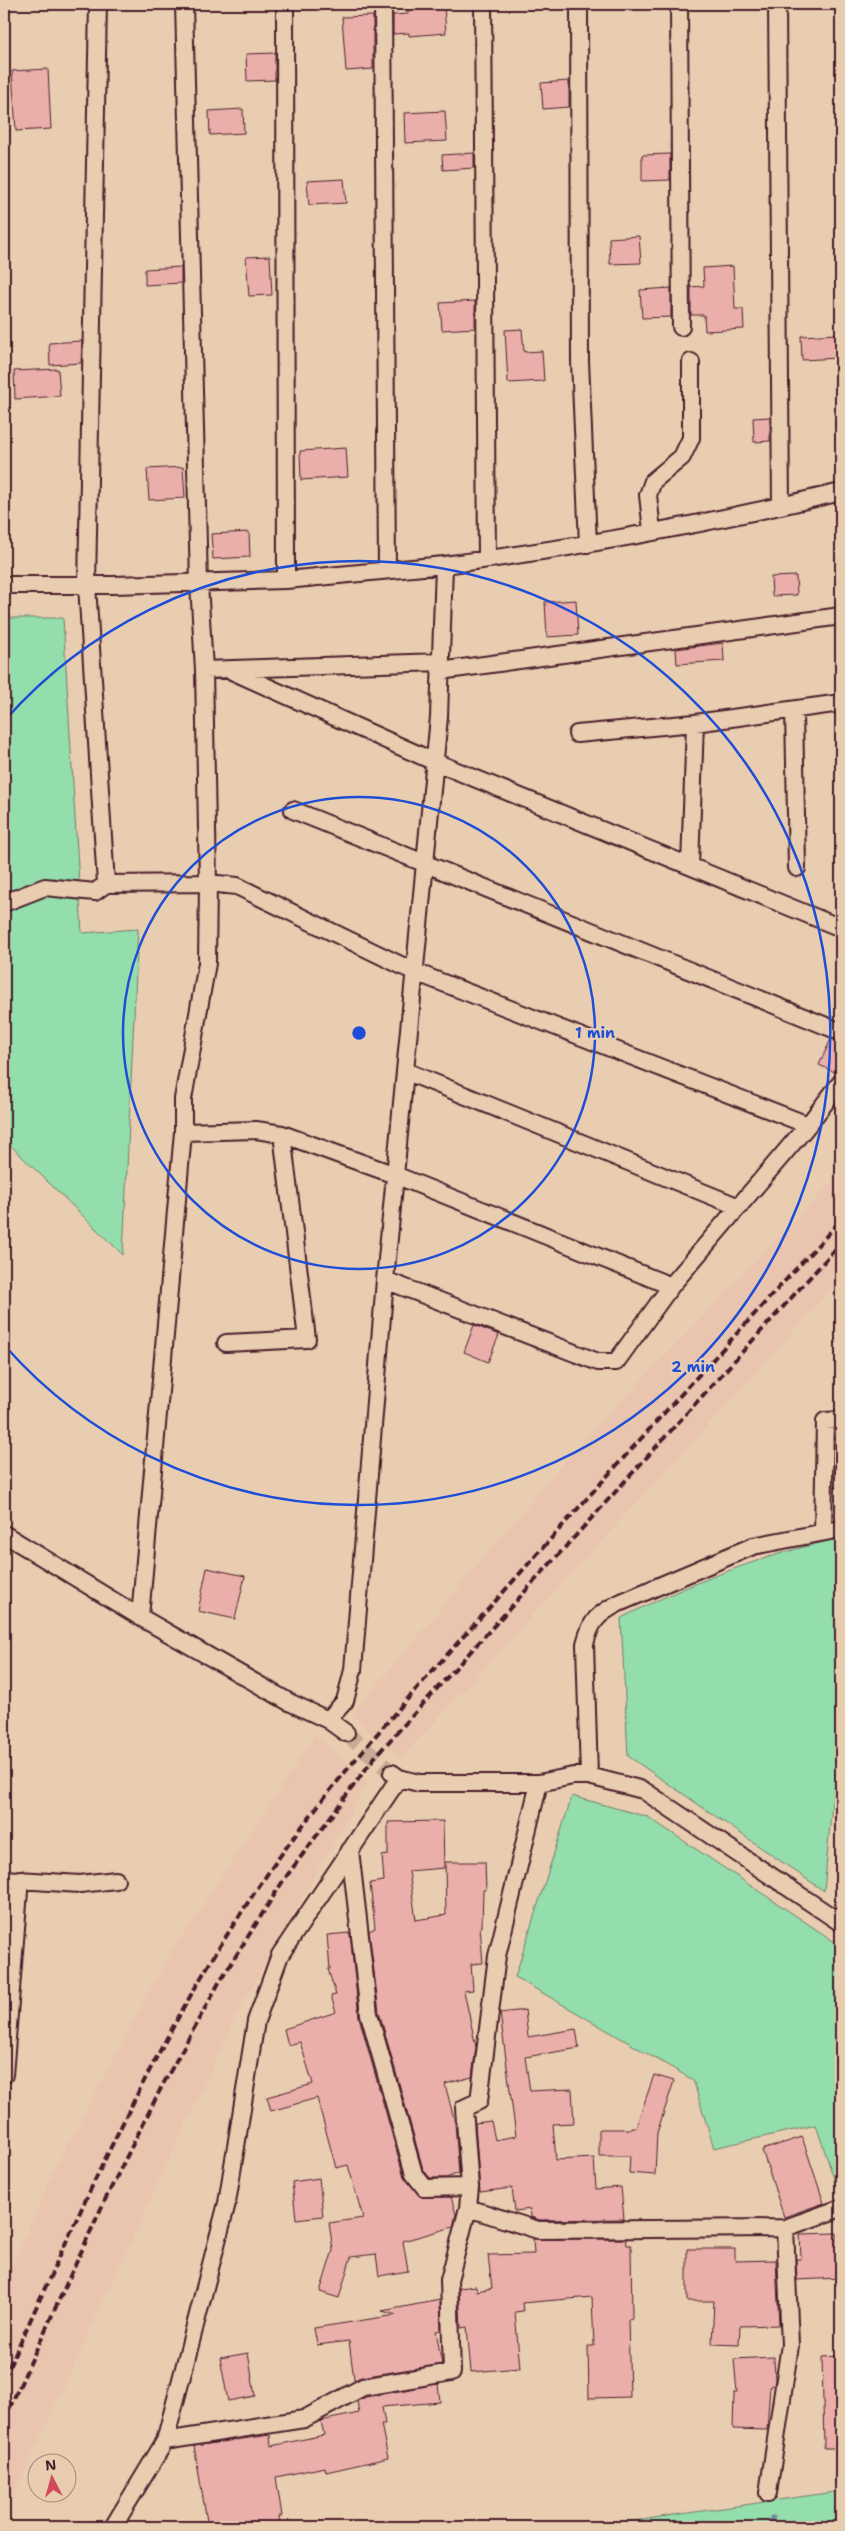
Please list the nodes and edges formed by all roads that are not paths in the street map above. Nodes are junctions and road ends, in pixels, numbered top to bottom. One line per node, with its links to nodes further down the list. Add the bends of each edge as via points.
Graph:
1 (98, 4): 21 (street)
2 (184, 4): 19 (street)
3 (285, 4): 18 (street)
4 (383, 4): 17 (street)
5 (483, 4): 15 (street)
6 (579, 4): 14 (street, via 580,361)
7 (679, 4): 9 (street)
8 (777, 4): 12 (street)
9 (681, 326)
10 (691, 362): 13 (street, via 691,438 682,457 653,481 648,495)
11 (841, 492): 12 (street)
12 (781, 506): 13 (street)
13 (652, 531): 14 (street)
14 (588, 544): 15 (street)
15 (487, 559): 16 (street)
16 (444, 565): 17 (street); 23 (street)
17 (387, 570): 18 (street)
18 (286, 580): 19 (street)
19 (199, 583): 21 (street); 24 (street)
20 (4, 585): 21 (street)
21 (87, 585): 36 (street)
22 (841, 616): 23 (street)
23 (440, 667): 25 (street); 30 (street)
24 (204, 670): 25 (street); 35 (street)
25 (232, 671): 30 (street)
26 (841, 703): 27 (street)
27 (794, 711): 28 (street); 34 (street)
28 (695, 723): 29 (street); 33 (street)
29 (577, 734)
30 (435, 762): 32 (street); 33 (street)
31 (293, 810): 32 (street)
32 (425, 863): 39 (street); 40 (street)
33 (690, 866): 38 (street)
34 (797, 868)
35 (208, 883): 36 (street); 39 (street, via 237,886); 44 (street, via 207,963 183,1100)
36 (106, 884): 37 (street, via 95,892 44,887)
37 (4, 902)
38 (841, 928)
39 (414, 972): 41 (street); 43 (street)
40 (841, 1032)
41 (405, 1071): 46 (street); 47 (street)
42 (841, 1082): 43 (street)
43 (808, 1125): 47 (street)
44 (182, 1132): 45 (street, via 256,1130); 55 (street)
45 (282, 1134): 46 (street); 50 (street, via 307,1339)
46 (395, 1175): 48 (street); 49 (street)
47 (739, 1207): 49 (street)
48 (385, 1280): 49 (street, via 610,1364 616,1362); 56 (street, via 353,1670 345,1701)
49 (671, 1286)
50 (226, 1343)
51 (841, 1420): 53 (street, via 825,1421)
52 (841, 1528): 53 (street)
53 (823, 1532): 58 (street, via 753,1546 600,1613 589,1627 585,1644)
54 (4, 1534): 55 (street)
55 (140, 1617): 56 (street, via 289,1702)
56 (328, 1720): 57 (street)
57 (346, 1733)
58 (590, 1776): 59 (street); 63 (street, via 643,1790)
59 (539, 1782): 60 (street, via 419,1783 395,1775); 65 (street, via 497,1956 479,2101 464,2108)
60 (350, 1850): 65 (street, via 369,2014 414,2174 425,2188); 69 (street, via 280,1955 256,2021 226,2202)
61 (12, 1879): 62 (street, via 80,1884); 64 (street)
62 (116, 1880)
63 (841, 1923)
64 (4, 2074)
65 (470, 2187): 66 (street)
66 (468, 2208): 68 (street, via 538,2230); 69 (street, via 449,2280 452,2372 363,2387 304,2420)
67 (841, 2208): 68 (street)
68 (785, 2228): 70 (street, via 790,2345)
69 (165, 2441): 71 (street)
70 (768, 2493)
71 (113, 2527)

